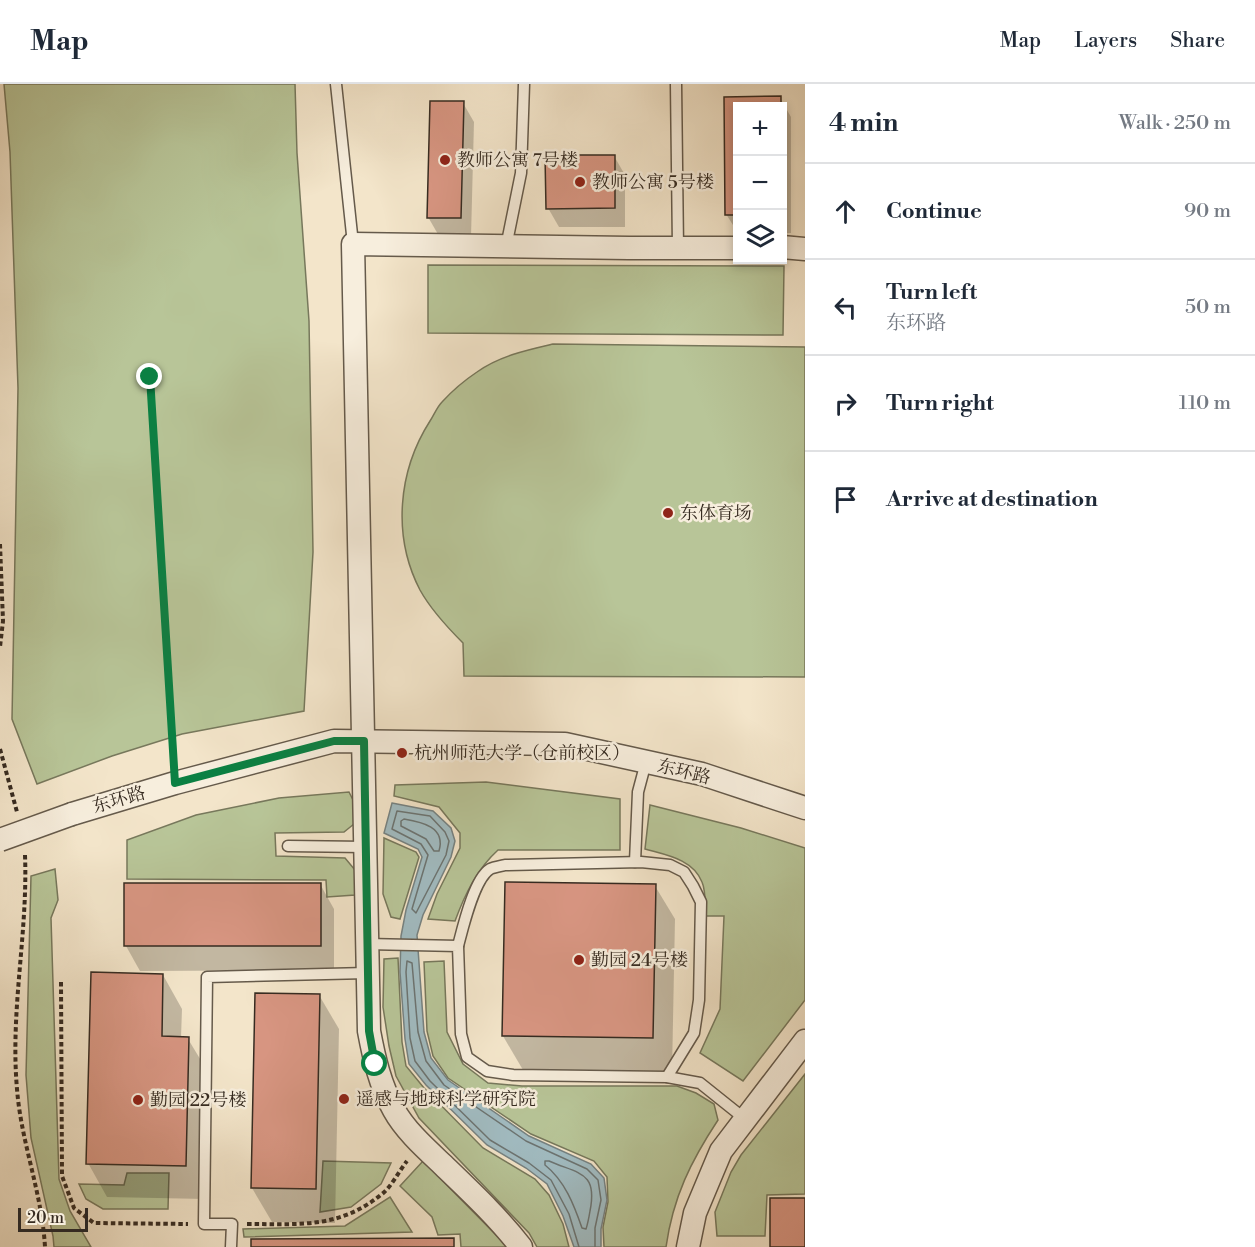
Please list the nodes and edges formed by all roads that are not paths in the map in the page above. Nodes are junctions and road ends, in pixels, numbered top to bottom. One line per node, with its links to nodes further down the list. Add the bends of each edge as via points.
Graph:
1 (336, 84): 4 (lane)
2 (524, 84): 5 (lane, via 521,173)
3 (676, 84): 7 (lane)
4 (353, 244): 5 (street); 10 (street)
5 (506, 246): 7 (street)
6 (787, 247): 9 (street)
7 (678, 248): 8 (street)
8 (733, 248)
9 (805, 249)
10 (364, 741): 11 (street, 东环路, via 565,744); 13 (street, 东环路, bridge, via 334,741 175,783); 15 (street)
11 (646, 762): 12 (street, 东环路, via 702,774); 16 (lane, via 638,792)
12 (805, 808)
13 (0, 840)
14 (288, 846): 15 (lane)
15 (365, 847): 17 (street)
16 (635, 862): 18 (lane, via 505,865 490,869 468,908); 21 (lane, via 670,865 684,872 700,902 699,1000 694,1034)
17 (367, 944): 18 (lane); 19 (street)
18 (458, 945): 21 (lane, via 461,1034 467,1057 487,1071 513,1075)
19 (367, 973): 23 (lane, via 207,977 204,1224 232,1224); 24 (street, via 369,1031 375,1064 394,1111)
20 (802, 1050): 22 (street)
21 (667, 1077): 22 (lane, via 700,1083)
22 (745, 1119): 25 (street, via 721,1151 695,1213)
23 (231, 1247)
24 (522, 1247)
25 (688, 1247)

